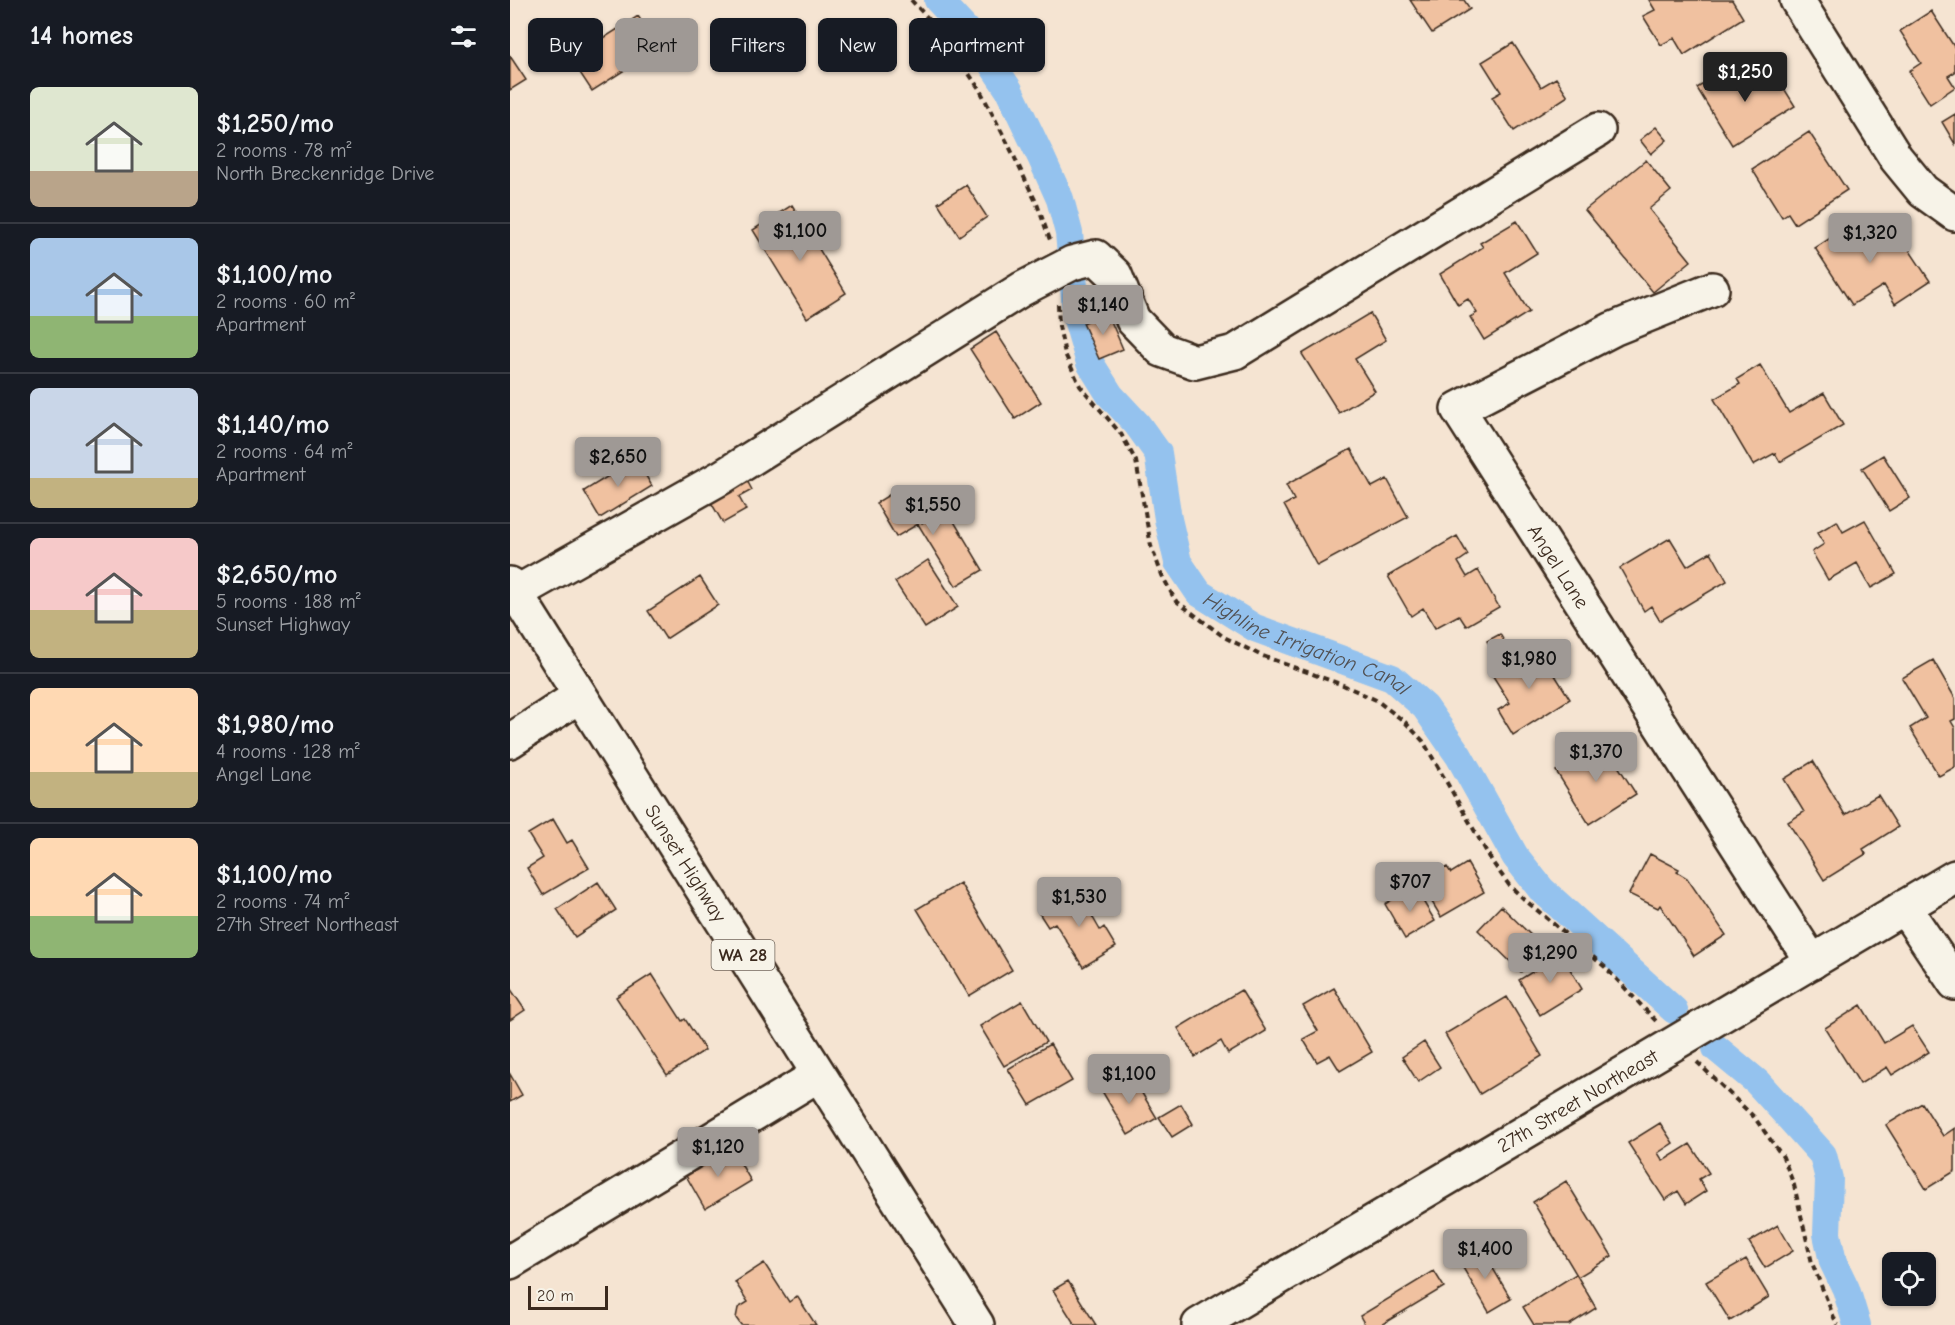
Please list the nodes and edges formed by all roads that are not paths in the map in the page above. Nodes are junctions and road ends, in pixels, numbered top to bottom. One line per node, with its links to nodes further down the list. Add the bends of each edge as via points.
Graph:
1 (1797, 0): 3 (main road, via 1896,158 1923,191)
2 (1598, 130): 5 (main road, via 1235,352 1195,362 1162,350 1133,320 1115,275 1096,257 1072,263 1022,288 722,477)
3 (1955, 214)
4 (1712, 289): 10 (main road, Angel Lane, via 1613,329 1458,409)
5 (513, 589): 6 (main road, Sunset Highway / WA 28)
6 (579, 696): 7 (main road); 12 (main road, Sunset Highway / WA 28)
7 (510, 741)
8 (1955, 877): 9 (main road, 27th Street Northeast)
9 (1904, 907): 10 (main road, 27th Street Northeast); 11 (main road)
10 (1812, 962): 15 (main road, 27th Street Northeast)
11 (1955, 983)
12 (818, 1075): 13 (main road); 14 (main road, Sunset Highway / WA 28)
13 (510, 1262)
14 (976, 1325)
15 (1199, 1325)

